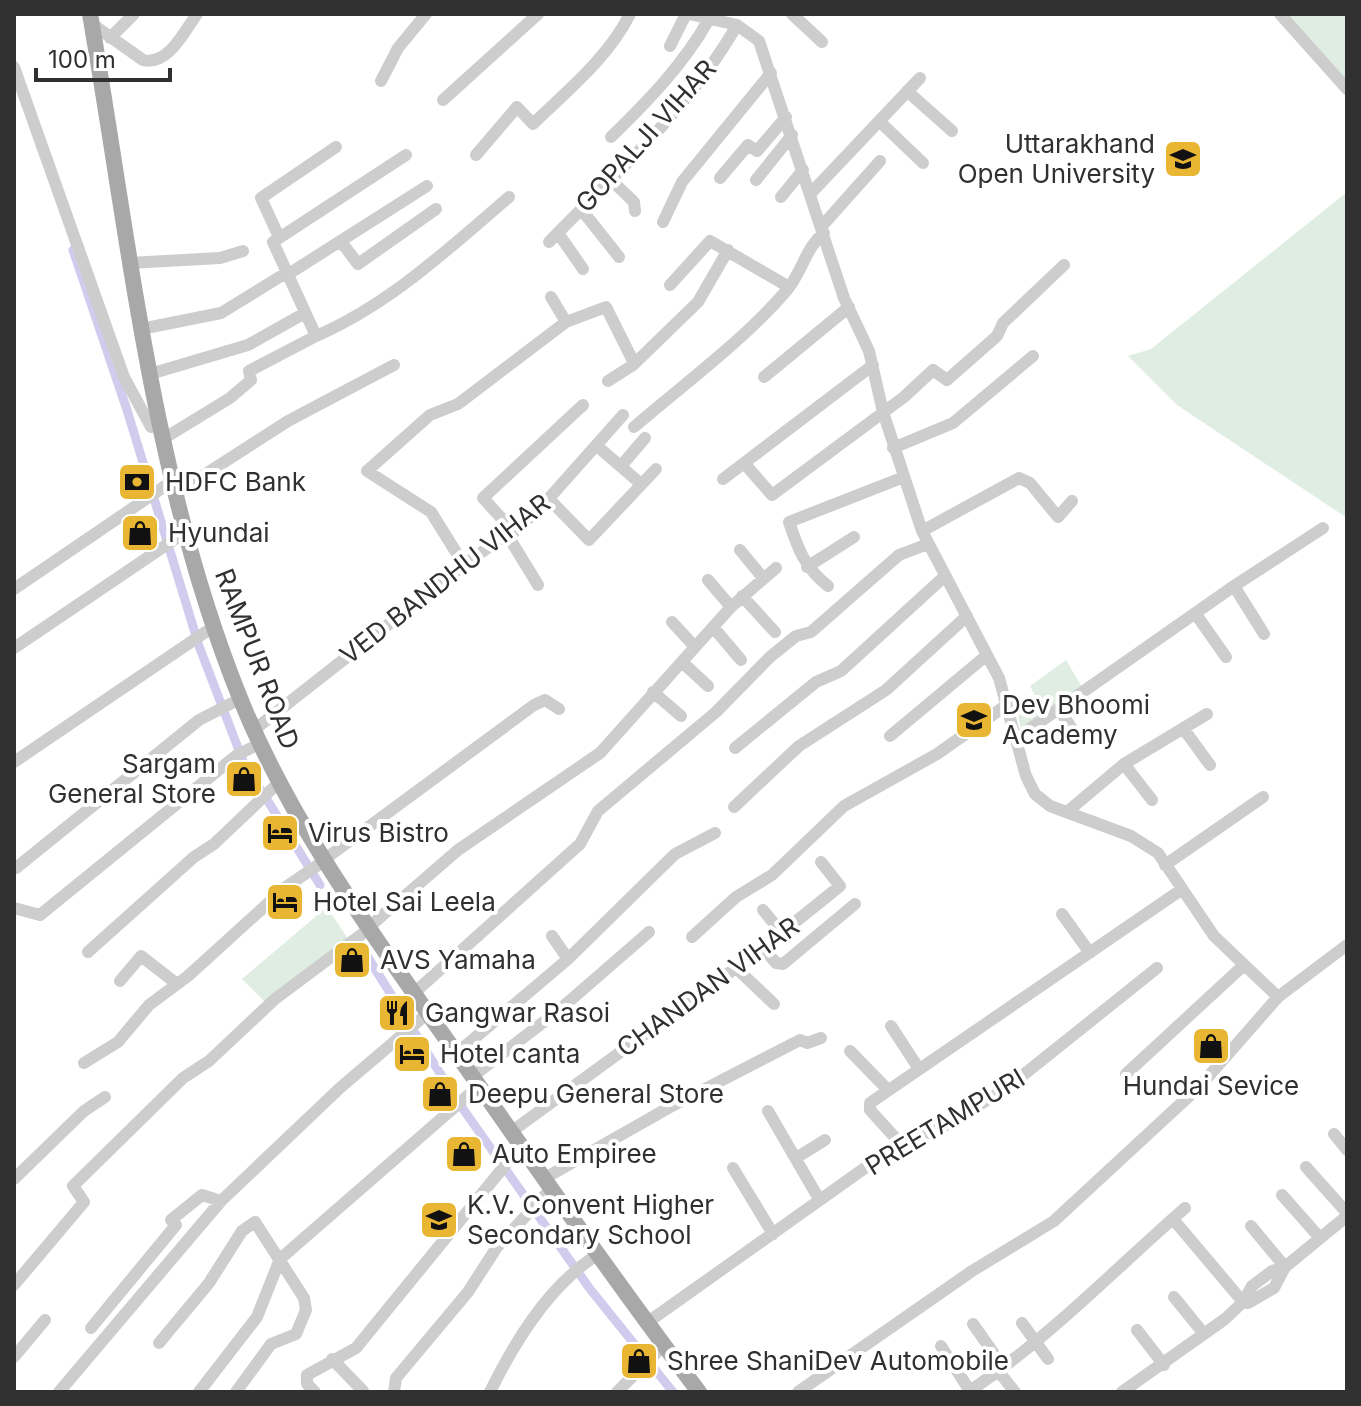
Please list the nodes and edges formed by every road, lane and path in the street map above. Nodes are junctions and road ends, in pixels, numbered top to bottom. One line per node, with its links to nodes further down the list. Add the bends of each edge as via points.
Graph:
1 (134, 14): 12 (street)
2 (197, 14): 12 (street, via 162,59 151,62)
3 (426, 14): 18 (street, via 398,48)
4 (538, 14): 22 (street)
5 (630, 14): 30 (street, via 594,64 533,124 517,107)
6 (688, 14): 10 (street); 14 (street)
7 (792, 14): 13 (street)
8 (1280, 14): 19 (street)
9 (87, 17): 12 (street); 51 (main road, RAMPUR ROAD); 74 (main road)
10 (709, 19): 11 (street); 27 (street, via 649,101)
11 (737, 25): 16 (street, via 759,41); 35 (street, GOPALJI VIHAR, via 703,77)
12 (110, 38)
13 (822, 42)
14 (670, 46)
15 (14, 67): 21 (street)
16 (771, 73): 23 (street); 44 (street, via 682,182)
17 (920, 78): 20 (street)
18 (381, 81)
19 (1347, 89)
20 (907, 91): 24 (street); 25 (street)
21 (19, 99): 74 (street, via 124,377)
22 (443, 100)
23 (786, 117): 26 (street); 34 (street, via 757,151 748,145)
24 (879, 121): 32 (street); 38 (street)
25 (952, 131)
26 (792, 135): 33 (street); 36 (street)
27 (611, 137)
28 (336, 147): 46 (street, via 261,198)
29 (406, 155): 46 (street)
30 (476, 155)
31 (880, 161): 45 (street)
32 (923, 163)
33 (803, 170): 38 (street); 40 (street)
34 (720, 178)
35 (610, 179): 42 (street, GOPALJI VIHAR); 43 (street, via 634,202)
36 (756, 180)
37 (427, 186): 47 (street)
38 (812, 192): 45 (street)
39 (509, 197): 62 (street, via 391,296)
40 (781, 197)
41 (436, 209): 47 (street, via 358,264)
42 (581, 209): 50 (street); 53 (street, GOPALJI VIHAR, via 554,238)
43 (635, 211)
44 (663, 222)
45 (823, 229): 56 (street); 58 (street)
46 (279, 237): 54 (street, via 273,245)
47 (342, 243): 54 (street)
48 (728, 250): 55 (street, via 710,241); 56 (street); 64 (street, via 698,302)
49 (243, 251): 51 (street, via 220,258)
50 (619, 257)
51 (129, 263): 61 (main road, RAMPUR ROAD)
52 (1064, 265): 71 (street, via 947,380 933,370)
53 (583, 269)
54 (287, 274): 59 (street); 61 (street, via 221,313)
55 (670, 285)
56 (789, 287): 73 (street)
57 (551, 297): 60 (street)
58 (849, 307): 66 (street); 68 (street)
59 (305, 313): 62 (street); 67 (street, via 248,345)
60 (566, 322): 64 (street, via 606,307); 94 (street, via 458,404 430,415 367,471 431,512)
61 (141, 329): 67 (main road, RAMPUR ROAD)
62 (316, 336): 74 (street, via 248,371 251,380 230,398)
63 (1033, 356): 77 (street, via 953,423)
64 (634, 363): 69 (street)
65 (394, 365): 84 (street)
66 (873, 365): 71 (street); 78 (street)
67 (150, 374): 74 (main road, RAMPUR ROAD)
68 (764, 377)
69 (608, 381)
70 (583, 405): 89 (street, via 483,498)
71 (883, 412): 77 (street); 78 (street, via 772,495)
72 (623, 415): 76 (street, VED BANDHU VIHAR)
73 (634, 427)
74 (157, 433): 84 (main road, RAMPUR ROAD)
75 (645, 438): 79 (street)
76 (597, 446): 79 (street); 85 (street, VED BANDHU VIHAR)
77 (893, 448): 81 (street)
78 (744, 463): 82 (street)
79 (621, 466): 83 (street)
80 (656, 469): 83 (street)
81 (904, 477): 88 (street); 95 (street, via 786,516)
82 (723, 479)
83 (641, 484): 85 (street, via 587,541)
84 (162, 491): 91 (main road); 103 (street); 128 (main road, RAMPUR ROAD)
85 (549, 499): 89 (street, VED BANDHU VIHAR)
86 (1072, 501): 88 (street, via 1058,517 1030,483 1019,478)
87 (1323, 528): 102 (street)
88 (922, 531): 92 (street)
89 (511, 534): 94 (street, VED BANDHU VIHAR); 100 (street)
90 (854, 537): 95 (street)
91 (171, 541): 112 (main road); 114 (street)
92 (928, 544): 97 (street); 167 (street, via 899,555 811,632 796,636 770,657 716,712 598,811 580,844)
93 (740, 550): 98 (street)
94 (464, 565): 128 (street, VED BANDHU VIHAR)
95 (807, 567): 101 (street)
96 (776, 568): 98 (street)
97 (945, 576): 107 (street); 132 (street, via 841,671 816,682)
98 (763, 578): 104 (street)
99 (708, 580): 105 (street)
100 (538, 585)
101 (828, 586)
102 (1234, 586): 106 (street); 111 (street)
103 (14, 589)
104 (742, 596): 105 (street); 110 (street)
105 (731, 607): 109 (street)
106 (1195, 613): 116 (street); 124 (street)
107 (967, 616): 115 (street); 140 (street, via 886,690 799,746)
108 (672, 622): 113 (street)
109 (713, 627): 113 (street); 117 (street)
110 (775, 632)
111 (1264, 634)
112 (200, 636): 122 (main road); 134 (street)
113 (695, 647): 118 (street)
114 (14, 648)
115 (987, 655): 121 (street); 129 (street)
116 (1226, 657)
117 (741, 660)
118 (682, 662): 119 (street); 120 (street)
119 (708, 686)
120 (653, 692): 126 (street); 152 (street, via 600,753 458,850)
121 (1008, 704): 130 (street); 156 (street, via 937,754 844,806 772,875 736,897)
122 (226, 705): 133 (main road); 146 (street)
123 (559, 709): 145 (street, via 545,700 534,705)
124 (1059, 709): 130 (street); 131 (street)
125 (1207, 714): 127 (street)
126 (681, 716)
127 (1183, 728): 135 (street); 136 (street)
128 (254, 730): 145 (main road, RAMPUR ROAD)
129 (890, 736)
130 (1017, 738): 141 (street, via 1035,794)
131 (1080, 741)
132 (735, 748)
133 (244, 751): 137 (main road); 149 (street, via 40,915)
134 (14, 762)
135 (1124, 764): 139 (street); 141 (street)
136 (1210, 765)
137 (267, 793): 145 (main road); 159 (street)
138 (1263, 797): 144 (street)
139 (1152, 800)
140 (734, 807)
141 (1067, 812): 144 (street, via 1148,845)
142 (715, 833): 161 (street, via 675,854)
143 (821, 862): 154 (street, CHANDAN VIHAR, via 840,886)
144 (1165, 865): 147 (street)
145 (316, 866): 152 (main road, RAMPUR ROAD); 166 (street)
146 (16, 868)
147 (1181, 890): 160 (street); 162 (street, via 1214,936)
148 (855, 904): 158 (street, via 783,964)
149 (14, 908)
150 (763, 910): 154 (street)
151 (1062, 914): 160 (street)
152 (365, 931): 167 (main road, RAMPUR ROAD); 170 (main road); 206 (street, via 275,999 101,1154 73,1186 84,1202)
153 (649, 932): 179 (street)
154 (782, 933): 158 (street, CHANDAN VIHAR)
155 (552, 936): 161 (street)
156 (692, 937)
157 (1347, 945): 168 (street)
158 (763, 948): 163 (street, CHANDAN VIHAR)
159 (88, 952)
160 (1090, 953): 176 (street)
161 (568, 959): 174 (street)
162 (1244, 965): 168 (street); 177 (street)
163 (735, 967): 169 (street); 182 (street, CHANDAN VIHAR)
164 (1157, 968): 185 (street, PREETAMPURI, via 1007,1088 932,1133)
165 (120, 981): 166 (street, via 141,956)
166 (177, 984): 175 (street, via 149,1005 118,1042)
167 (414, 993): 174 (main road, RAMPUR ROAD)
168 (1278, 997): 236 (street, via 1200,1086 1054,1221)
169 (774, 1004)
170 (413, 1024): 179 (main road); 195 (street)
171 (891, 1026): 176 (street)
172 (821, 1038): 193 (street, via 800,1040 670,1107)
173 (850, 1051): 178 (street)
174 (457, 1053): 179 (main road, RAMPUR ROAD)
175 (84, 1063)
176 (919, 1069): 178 (street)
177 (1126, 1074)
178 (888, 1090): 185 (street, via 869,1107)
179 (465, 1094): 182 (main road, RAMPUR ROAD); 188 (main road); 203 (street)
180 (105, 1097): 191 (street)
181 (768, 1111): 187 (street)
182 (511, 1132): 193 (main road, RAMPUR ROAD)
183 (1334, 1134): 186 (street)
184 (825, 1140): 187 (street)
185 (900, 1143): 194 (street, PREETAMPURI)
186 (1347, 1150)
187 (796, 1158): 194 (street)
188 (508, 1159): 193 (main road); 221 (street, via 356,1348)
189 (1306, 1167): 197 (street)
190 (733, 1168): 201 (street)
191 (14, 1179)
192 (1282, 1195): 202 (street)
193 (539, 1197): 199 (main road, RAMPUR ROAD); 225 (street, via 396,1378)
194 (819, 1199): 201 (street, PREETAMPURI)
195 (221, 1201): 213 (street, via 202,1195 171,1220 176,1225); 228 (street)
196 (1185, 1208): 198 (street)
197 (1347, 1215): 202 (street)
198 (1173, 1219): 208 (street); 217 (street)
199 (571, 1223): 204 (main road); 210 (main road, RAMPUR ROAD)
200 (1251, 1226): 205 (street)
201 (773, 1234): 210 (street, PREETAMPURI)
202 (1320, 1238): 205 (street)
203 (280, 1259): 216 (street, via 255,1222 242,1231 209,1283); 229 (street, via 257,1317); 230 (street, via 306,1310 296,1334 271,1344)
204 (582, 1265): 220 (main road); 232 (street, via 547,1299)
205 (1285, 1267): 208 (street, via 1252,1286)
206 (14, 1285)
207 (1174, 1297): 215 (street)
208 (1243, 1302): 215 (street)
209 (45, 1320): 219 (street)
210 (648, 1322): 235 (main road, RAMPUR ROAD)
211 (1022, 1323): 217 (street)
212 (973, 1324): 224 (street)
213 (91, 1328)
214 (1137, 1330): 223 (street)
215 (1204, 1334): 223 (street)
216 (159, 1343)
217 (1037, 1343): 222 (street); 224 (street)
218 (941, 1346): 227 (street)
219 (14, 1357)
220 (651, 1357): 233 (street); 234 (main road)
221 (332, 1359): 226 (street); 231 (street, via 307,1375)
222 (1048, 1359)
223 (1164, 1365): 238 (street)
224 (1001, 1370): 227 (street); 237 (street)
225 (396, 1390)
226 (363, 1391)
227 (969, 1391)
228 (59, 1392)
229 (199, 1392)
230 (236, 1392)
231 (315, 1392)
232 (490, 1392)
233 (617, 1392)
234 (686, 1392)
235 (699, 1392)
236 (798, 1392)
237 (1015, 1392)
238 (1122, 1392)

